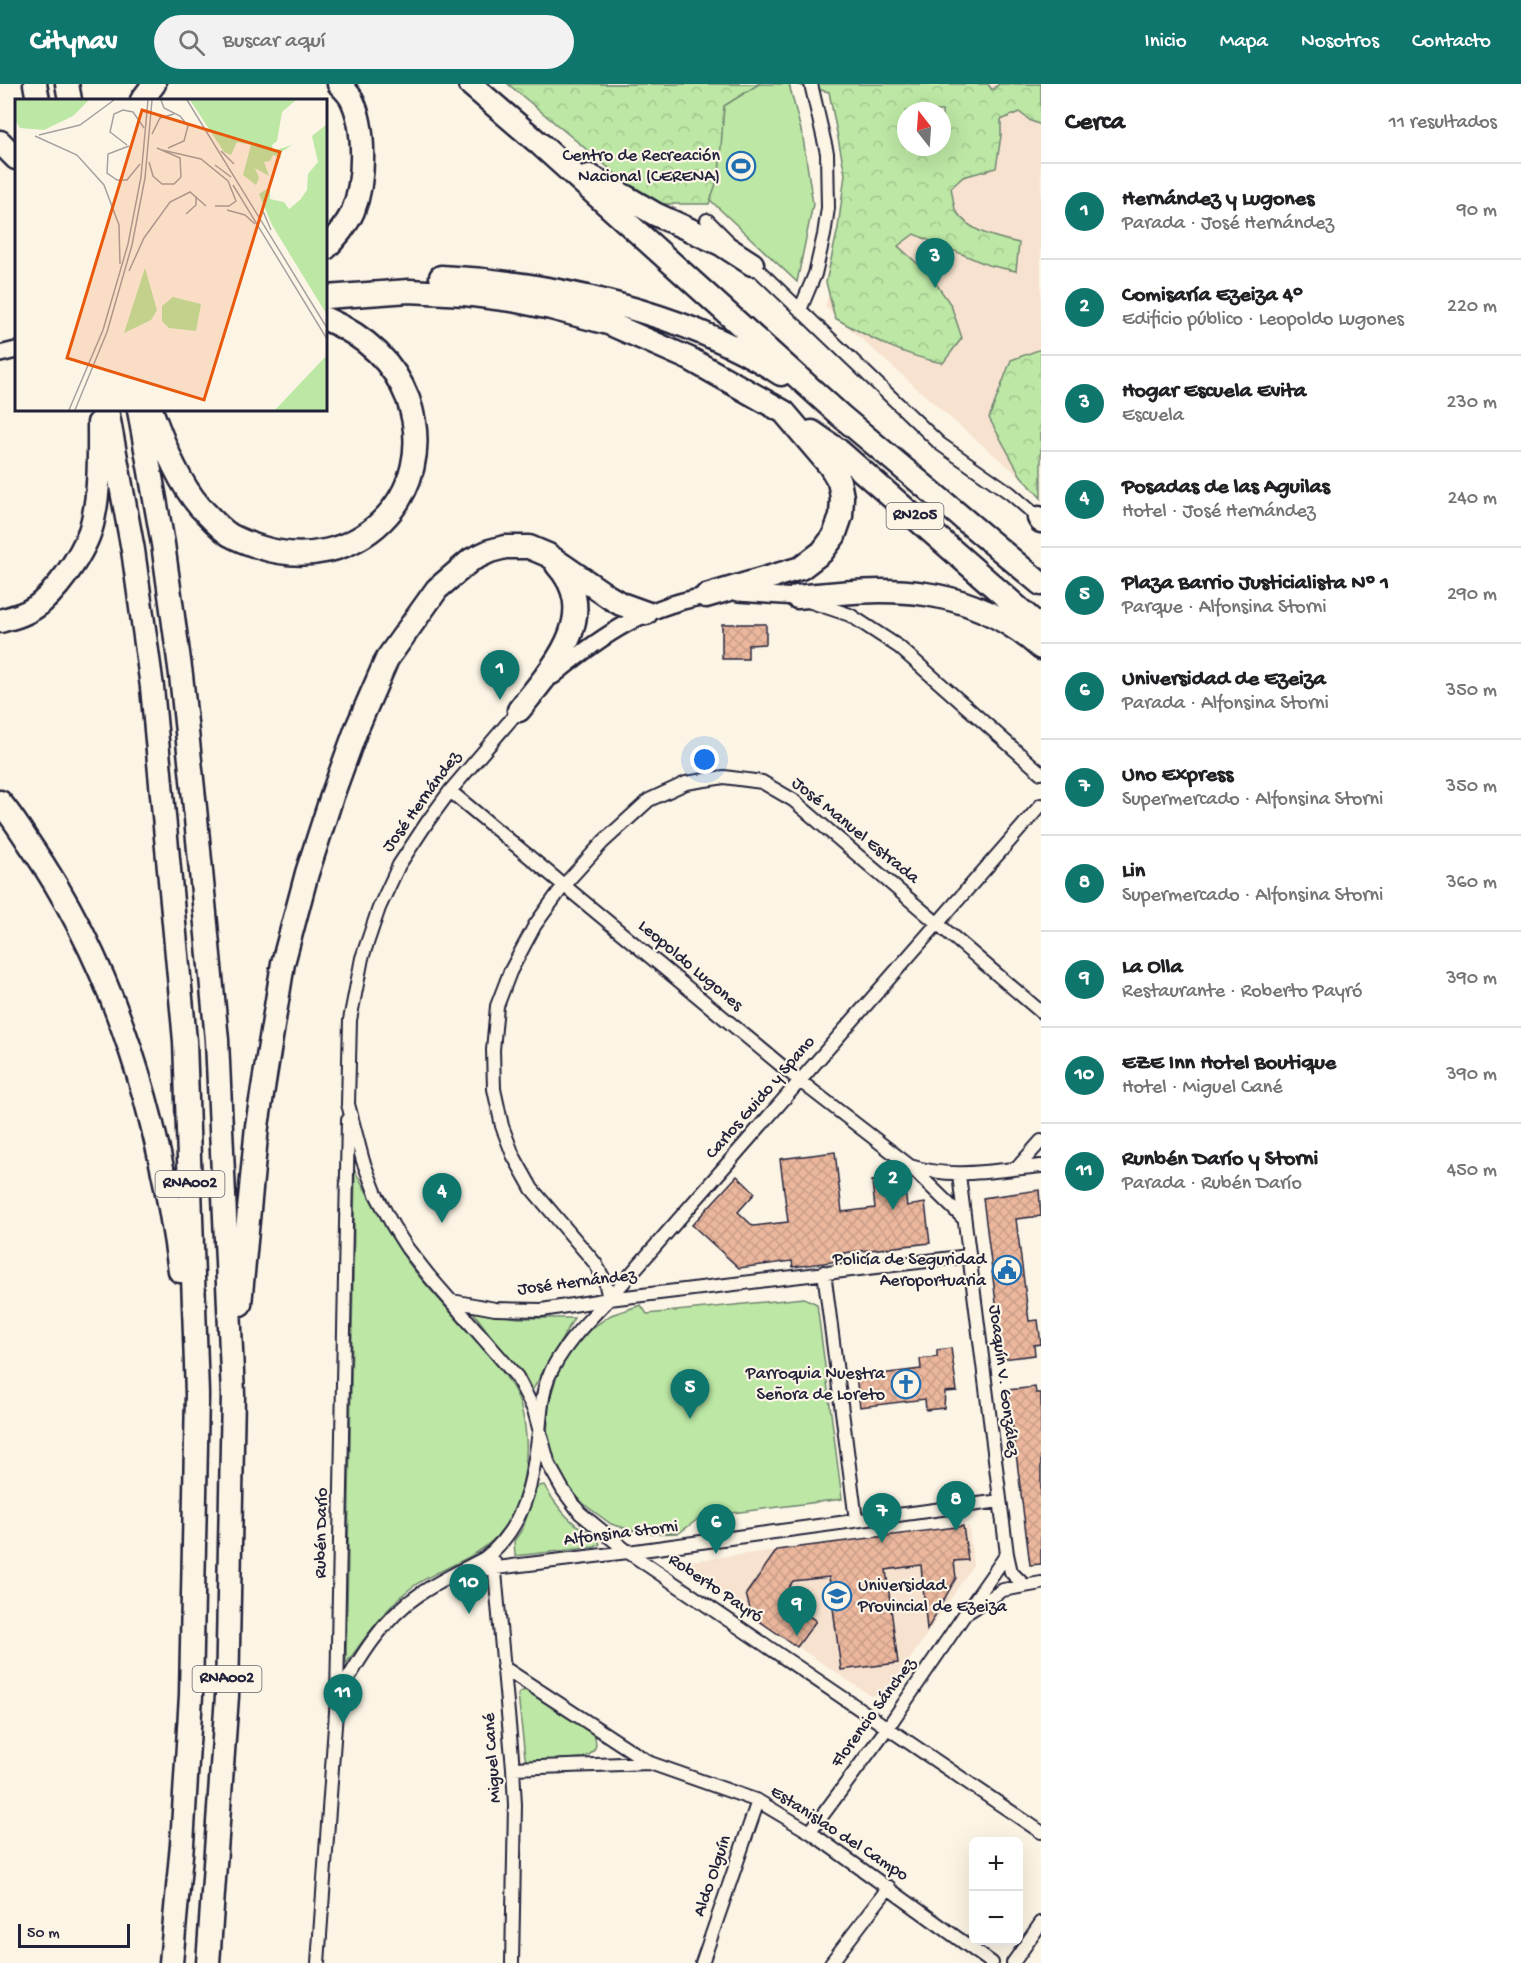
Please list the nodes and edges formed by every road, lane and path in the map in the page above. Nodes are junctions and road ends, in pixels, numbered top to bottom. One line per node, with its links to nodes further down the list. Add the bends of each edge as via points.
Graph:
1 (35, 84): 7 (highway)
2 (66, 84): 8 (highway)
3 (154, 84): 9 (highway)
4 (339, 84): 14 (highway, via 351,98 363,161 360,190 352,212)
5 (470, 84): 11 (highway)
6 (811, 84): 18 (street, via 827,153 828,208 815,274)
7 (39, 99)
8 (70, 99)
9 (143, 99)
10 (0, 142): 12 (highway)
11 (541, 145): 15 (highway, via 606,186 670,222 721,244); 27 (highway)
12 (15, 157)
13 (707, 220): 15 (street)
14 (327, 247)
15 (752, 264): 18 (street)
16 (327, 283): 27 (highway, via 394,277 466,278 556,290 616,305 676,323 736,348)
17 (327, 297): 26 (highway, via 409,291 477,295 551,308 608,323 690,359)
18 (800, 310): 28 (street, via 940,444)
19 (327, 319): 25 (highway, via 361,337 392,368 405,391 416,432 405,490 390,513 353,542 326,553 296,555 273,552 230,535 199,505 186,486 172,463)
20 (15, 350): 21 (street)
21 (0, 354)
22 (99, 411): 34 (highway, via 99,476 93,522 82,548 41,603)
23 (107, 411): 57 (highway, RNA002, via 133,550 152,687 174,919 185,1041)
24 (139, 411): 58 (highway, RNA002, via 163,544 196,819 217,1040)
25 (151, 411)
26 (784, 412): 31 (highway, via 838,481 841,516 834,536 822,552 801,568); 35 (highway, RN205, via 838,450)
27 (841, 416): 30 (highway, RN205)
28 (1040, 519)
29 (548, 555): 33 (highway, via 615,600); 37 (highway, via 566,574 573,589 577,607 573,629 557,661); 58 (highway, via 529,547 490,551 471,560 437,589 387,659 356,730 307,873 283,963 257,1126)
30 (1041, 584)
31 (706, 596): 32 (street, José Hernández, via 746,592); 33 (street, José Hernández)
32 (797, 597): 36 (highway, via 901,590 935,595 963,602 998,618); 38 (street, via 850,615 898,647)
33 (646, 613): 37 (street, José Hernández, via 575,658)
34 (0, 621)
35 (1041, 627)
36 (1041, 648)
37 (519, 710): 39 (street, José Hernández)
38 (1041, 773)
39 (450, 791): 42 (street, Leopoldo Lugones); 46 (street, José Hernández, via 399,865 362,957 350,1020)
40 (0, 802): 57 (highway, via 47,869 80,926 139,1074 158,1143 175,1232)
41 (1041, 805): 43 (street, Carlos Guido y Spano)
42 (564, 885): 43 (street, José Manuel Estrada, via 649,800 686,783 724,777 762,782 793,800); 45 (street, Leopoldo Lugones); 55 (street, José Manuel Estrada, via 535,925 497,1006 494,1089 513,1155 532,1189 595,1263)
43 (938, 923): 44 (street, José Manuel Estrada); 45 (street, Carlos Guido y Spano)
44 (1041, 1012)
45 (800, 1081): 48 (street, Leopoldo Lugones); 55 (street, Carlos Guido y Spano)
46 (348, 1104): 56 (street, José Hernández, via 376,1194 407,1248); 71 (street, Rubén Darío)
47 (1041, 1141): 50 (street)
48 (910, 1166): 51 (street, Leopoldo Lugones); 52 (street, Leopoldo Lugones)
49 (1041, 1166): 50 (street, Leopoldo Lugones)
50 (1017, 1168): 51 (street, Leopoldo Lugones)
51 (958, 1175): 52 (street, Joaquín V. González)
52 (963, 1218): 53 (street, Joaquín V. González)
53 (969, 1256): 54 (street, José Hernández); 60 (street, Joaquín V. González)
54 (824, 1272): 55 (street, José Hernández); 61 (street)
55 (609, 1299): 56 (street, José Hernández, via 517,1311); 59 (street, Carlos Guido y Spano, via 560,1355 548,1379)
56 (452, 1301): 59 (street, Roberto Payró, via 517,1377 534,1410)
57 (197, 1394): 80 (highway, RNA002, via 191,1695)
58 (233, 1395): 81 (highway, RNA002, via 227,1696)
59 (539, 1430): 62 (street, Carlos Guido y Spano, via 523,1510); 63 (street, Roberto Payró, via 549,1465 563,1490 580,1513)
60 (1000, 1501): 61 (street, Alfonsina Storni); 64 (street, Joaquín V. González)
61 (856, 1520): 63 (street, Alfonsina Storni)
62 (494, 1551): 65 (street, Miguel Cané); 66 (street)
63 (628, 1552): 65 (street, Alfonsina Storni); 72 (street, Roberto Payró)
64 (1007, 1554): 68 (street, Joaquín V. González, via 1011,1572); 69 (street, Florencio Sánchez)
65 (494, 1568): 66 (street, Alfonsina Storni); 70 (street, Miguel Cané)
66 (456, 1573): 71 (street, Alfonsina Storni, via 419,1594 394,1615 362,1654)
67 (1041, 1583): 68 (street, Florencio Sánchez)
68 (1024, 1585): 69 (street, Florencio Sánchez, via 1003,1590)
69 (965, 1614): 72 (street, Florencio Sánchez)
70 (504, 1667): 73 (street, Estanislao del Campo); 74 (street, Miguel Cané)
71 (337, 1698): 82 (street, Rubén Darío)
72 (888, 1727): 76 (street, Florencio Sánchez); 77 (street, Roberto Payró)
73 (650, 1763): 74 (street, Estanislao del Campo); 75 (street, Estanislao del Campo)
74 (513, 1768): 83 (street, Miguel Cané)
75 (758, 1801): 76 (street, Estanislao del Campo); 84 (street, Aldo Olguín)
76 (810, 1832): 78 (street, Estanislao del Campo)
77 (1041, 1832)
78 (889, 1887): 85 (street); 86 (street, Estanislao del Campo)
79 (1041, 1923): 87 (street)
80 (171, 1963)
81 (208, 1963)
82 (318, 1963)
83 (512, 1963)
84 (702, 1963)
85 (831, 1963)
86 (992, 1963)
87 (1013, 1963)

